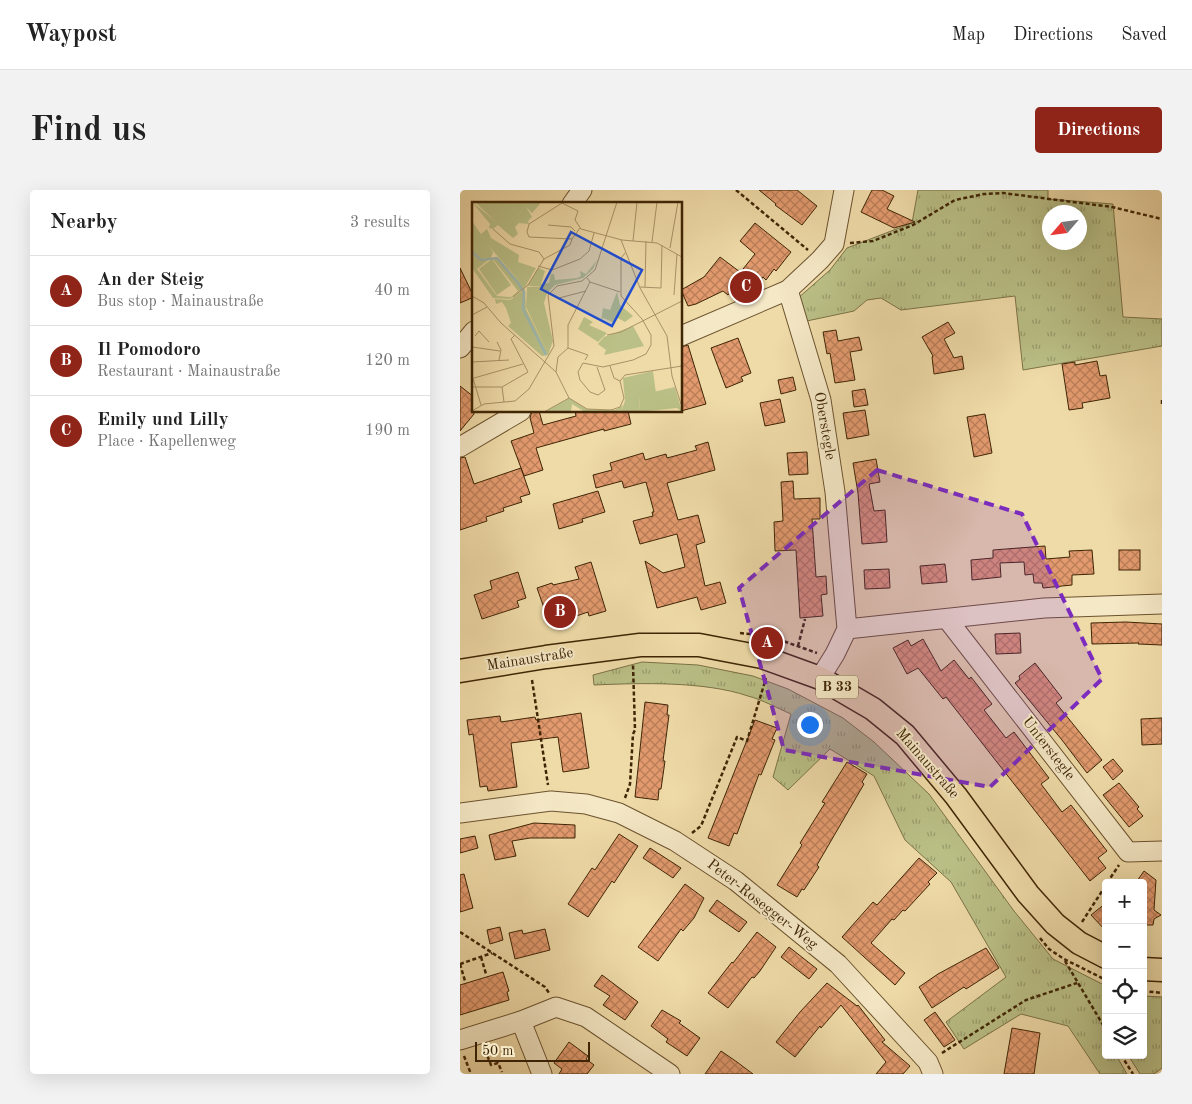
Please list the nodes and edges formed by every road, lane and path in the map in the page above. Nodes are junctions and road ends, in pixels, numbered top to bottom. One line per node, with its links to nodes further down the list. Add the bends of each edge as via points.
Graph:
1 (582, 190): 4 (street)
2 (736, 190): 7 (path)
3 (844, 190): 6 (street)
4 (573, 202)
5 (1162, 219): 6 (path, via 1112,207 1003,193 984,194 955,200 913,225 873,241)
6 (834, 244): 7 (street)
7 (820, 260): 8 (street)
8 (788, 290): 10 (street); 19 (street, Oberstegle, via 821,400 835,492)
9 (472, 333): 11 (street)
10 (682, 336)
11 (460, 348)
12 (1162, 399): 13 (path)
13 (1162, 404)
14 (519, 412): 15 (street)
15 (460, 447)
16 (1162, 604): 18 (street, via 1044,608)
17 (805, 619): 21 (path)
18 (947, 619): 19 (street); 33 (street, Unterstegle)
19 (847, 629): 22 (street)
20 (736, 633): 21 (path, via 768,636)
21 (798, 646): 22 (path)
22 (832, 659): 26 (street)
23 (633, 660): 30 (path, via 635,730 630,784)
24 (460, 671): 26 (main road, Mainaustraße / B 33, via 640,645 699,645 762,657)
25 (760, 674): 31 (path, via 767,676 747,741 736,737 701,826)
26 (820, 678): 40 (main road, Mainaustraße / B 33, via 873,709 904,735 956,796 1028,894 1055,924 1079,943)
27 (532, 680): 28 (path)
28 (551, 801): 29 (street, Peter-Rosegger-Weg); 30 (street, Peter-Rosegger-Weg, via 586,804)
29 (460, 813)
30 (619, 814): 31 (street, Peter-Rosegger-Weg)
31 (675, 841): 58 (street, Peter-Rosegger-Weg, via 736,881 838,964)
32 (1162, 851): 33 (street)
33 (1128, 852): 34 (path)
34 (1110, 879)
35 (1102, 892): 36 (path)
36 (1080, 925)
37 (460, 932): 39 (path)
38 (1039, 936): 42 (path, via 1049,950)
39 (492, 953): 41 (path); 52 (path, via 545,987)
40 (1102, 955)
41 (481, 957): 43 (path); 46 (path)
42 (1064, 959): 47 (path); 49 (path)
43 (460, 964): 48 (path)
44 (1147, 969): 45 (main road)
45 (1162, 970)
46 (486, 974)
47 (1102, 978)
48 (465, 980)
49 (1077, 983): 54 (path); 58 (path, via 1026,1000)
50 (1147, 991): 51 (path)
51 (1162, 993)
52 (556, 1007): 53 (street); 62 (street, via 586,1017)
53 (520, 1021): 56 (street); 61 (street)
54 (1102, 1024)
55 (482, 1044): 59 (path, via 491,1065 498,1063)
56 (461, 1047): 60 (path)
57 (1124, 1059): 63 (path)
58 (930, 1068)
59 (502, 1072)
60 (471, 1074)
61 (542, 1074)
62 (670, 1074)
63 (1133, 1074)

